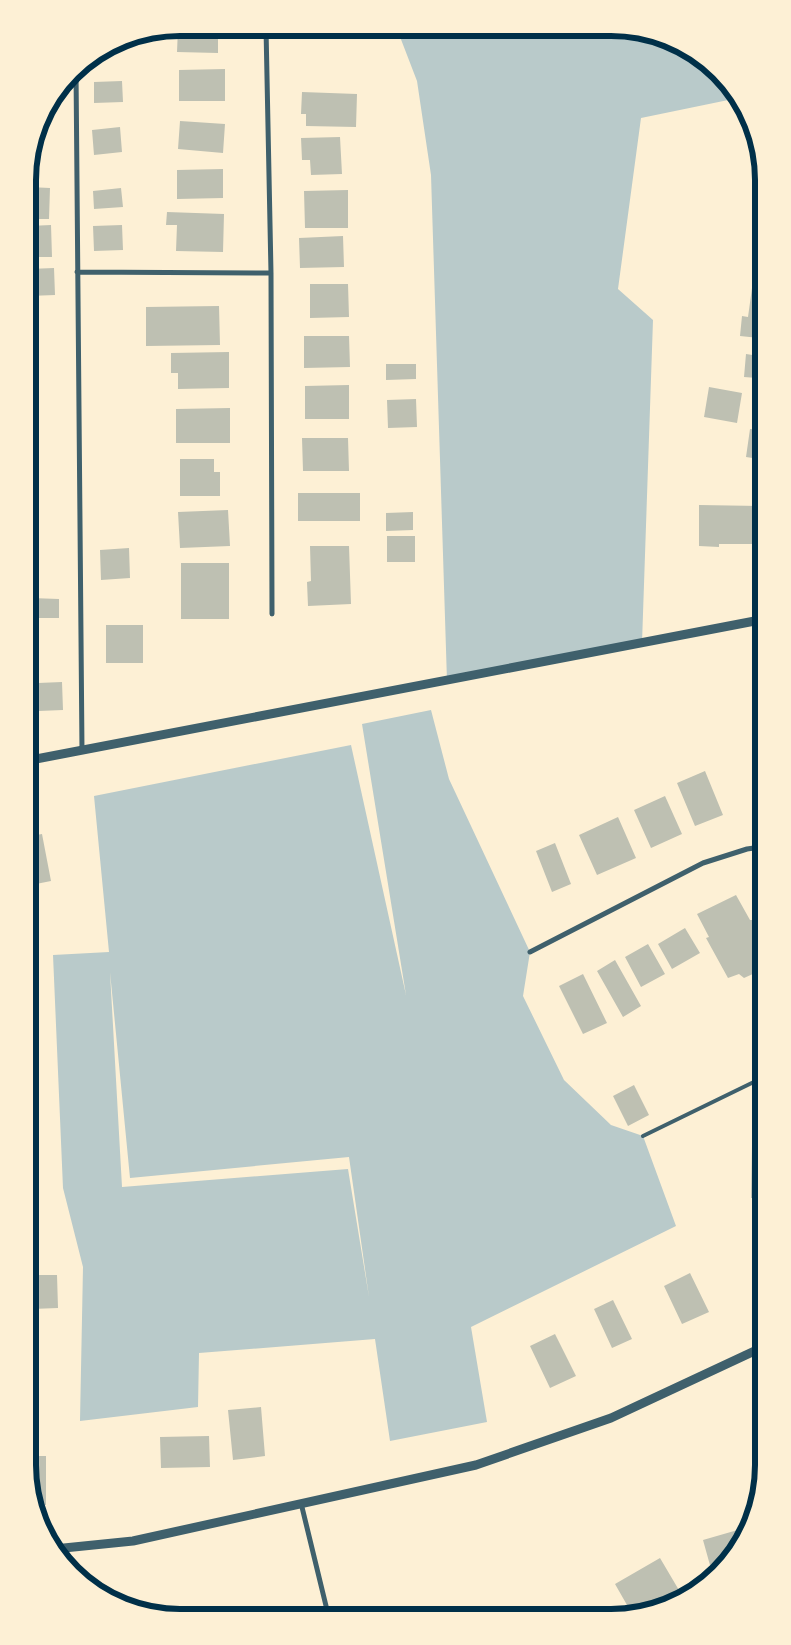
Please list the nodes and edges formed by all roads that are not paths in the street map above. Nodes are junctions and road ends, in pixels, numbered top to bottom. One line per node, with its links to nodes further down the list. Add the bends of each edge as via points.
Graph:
1 (266, 36): 4 (street)
2 (76, 81): 3 (street)
3 (78, 272): 4 (street); 7 (street)
4 (271, 273): 5 (street)
5 (272, 614)
6 (755, 621): 7 (street)
7 (82, 750): 8 (street)
8 (37, 759)
9 (754, 848): 10 (street, via 703,863)
10 (530, 952)
11 (754, 1082): 12 (lane)
12 (643, 1136)
13 (754, 1351): 14 (street, via 611,1418 476,1465)
14 (301, 1503): 15 (street, via 133,1541); 16 (street)
15 (63, 1548)
16 (327, 1609)

